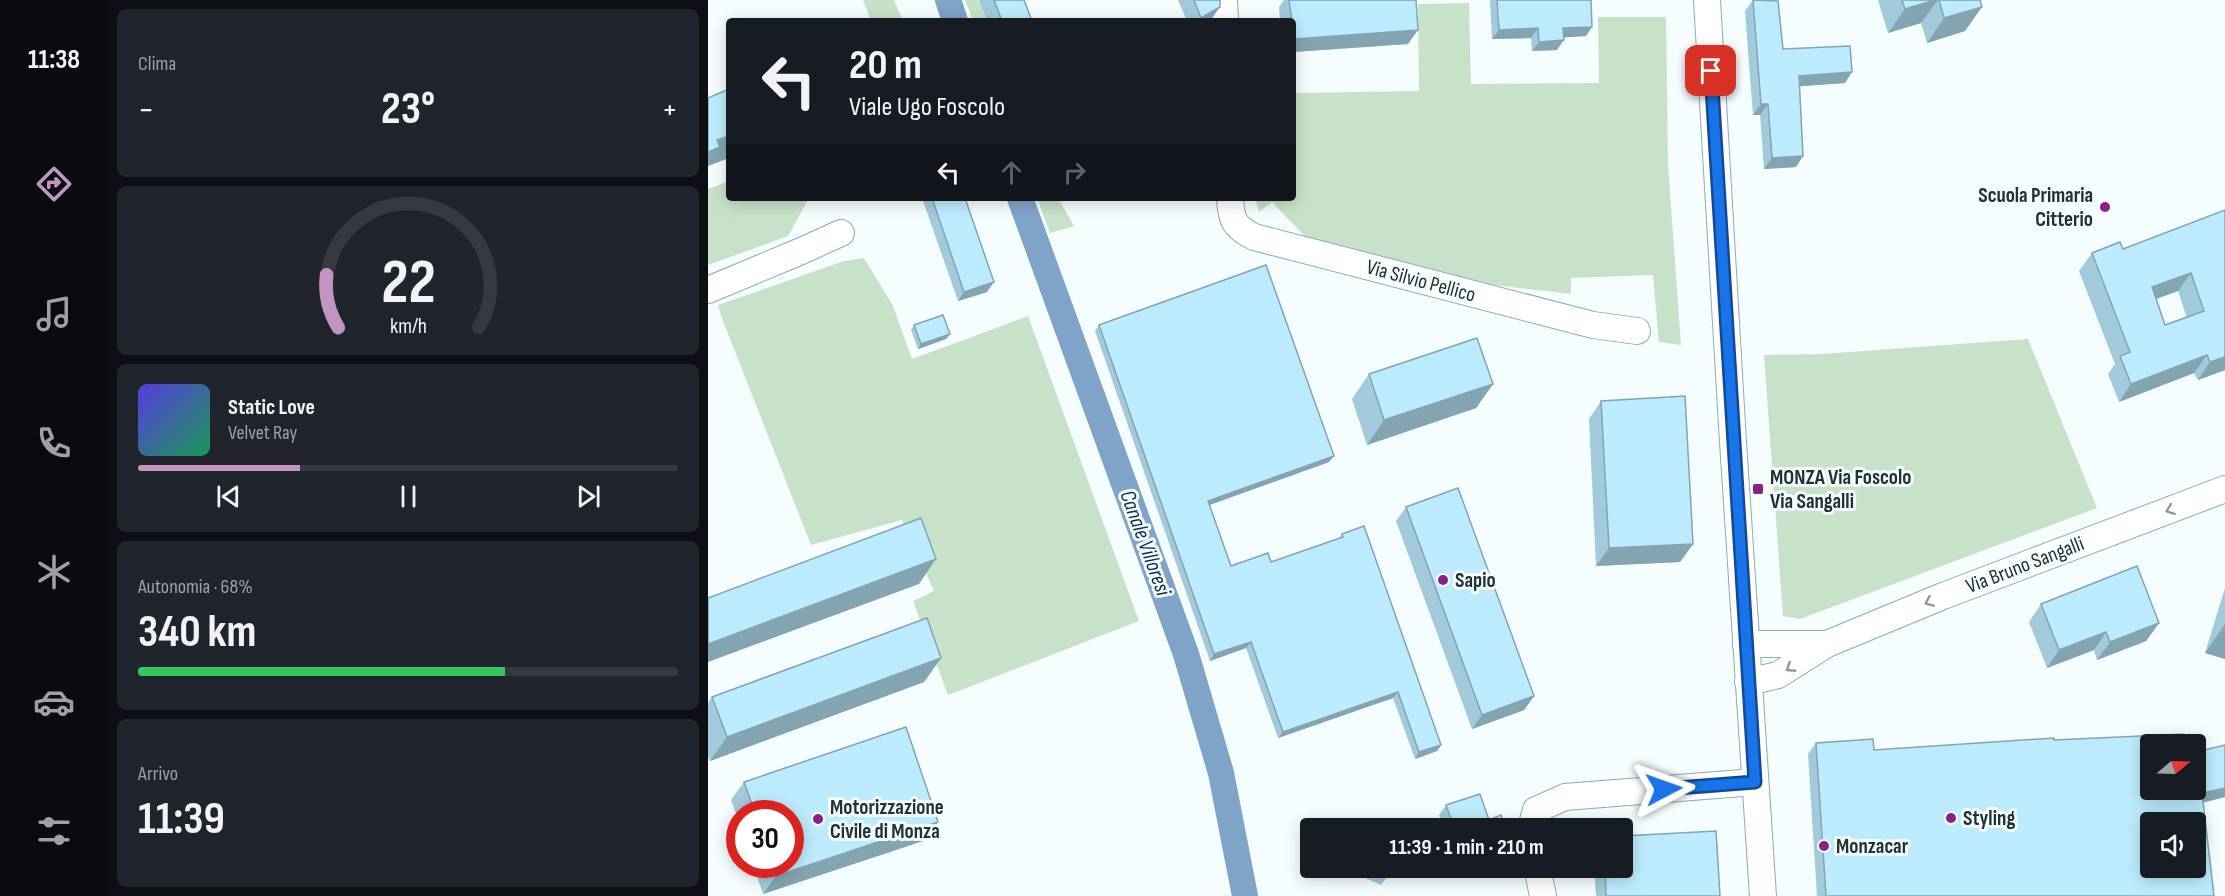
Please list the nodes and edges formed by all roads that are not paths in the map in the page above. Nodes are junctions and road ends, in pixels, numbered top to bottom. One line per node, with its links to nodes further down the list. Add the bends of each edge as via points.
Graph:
1 (1224, 0): 3 (street)
2 (1707, 0): 9 (street)
3 (1225, 18)
4 (1230, 201): 7 (street, Via Silvio Pellico, via 1231,216 1239,229 1254,237 1593,325)
5 (841, 233): 6 (street)
6 (708, 290)
7 (1637, 331)
8 (2225, 489): 10 (street, Via Bruno Sangalli, one-way to 10)
9 (1746, 644): 10 (street, Via Bruno Sangalli); 11 (street)
10 (1827, 644): 11 (street, Via Bruno Sangalli, one-way to 11, via 1778,675)
11 (1748, 682): 12 (street)
12 (1755, 782): 13 (street, via 1565,797 1536,810); 16 (street)
13 (1534, 818)
14 (1539, 878): 15 (street)
15 (1543, 896)
16 (1763, 896)

